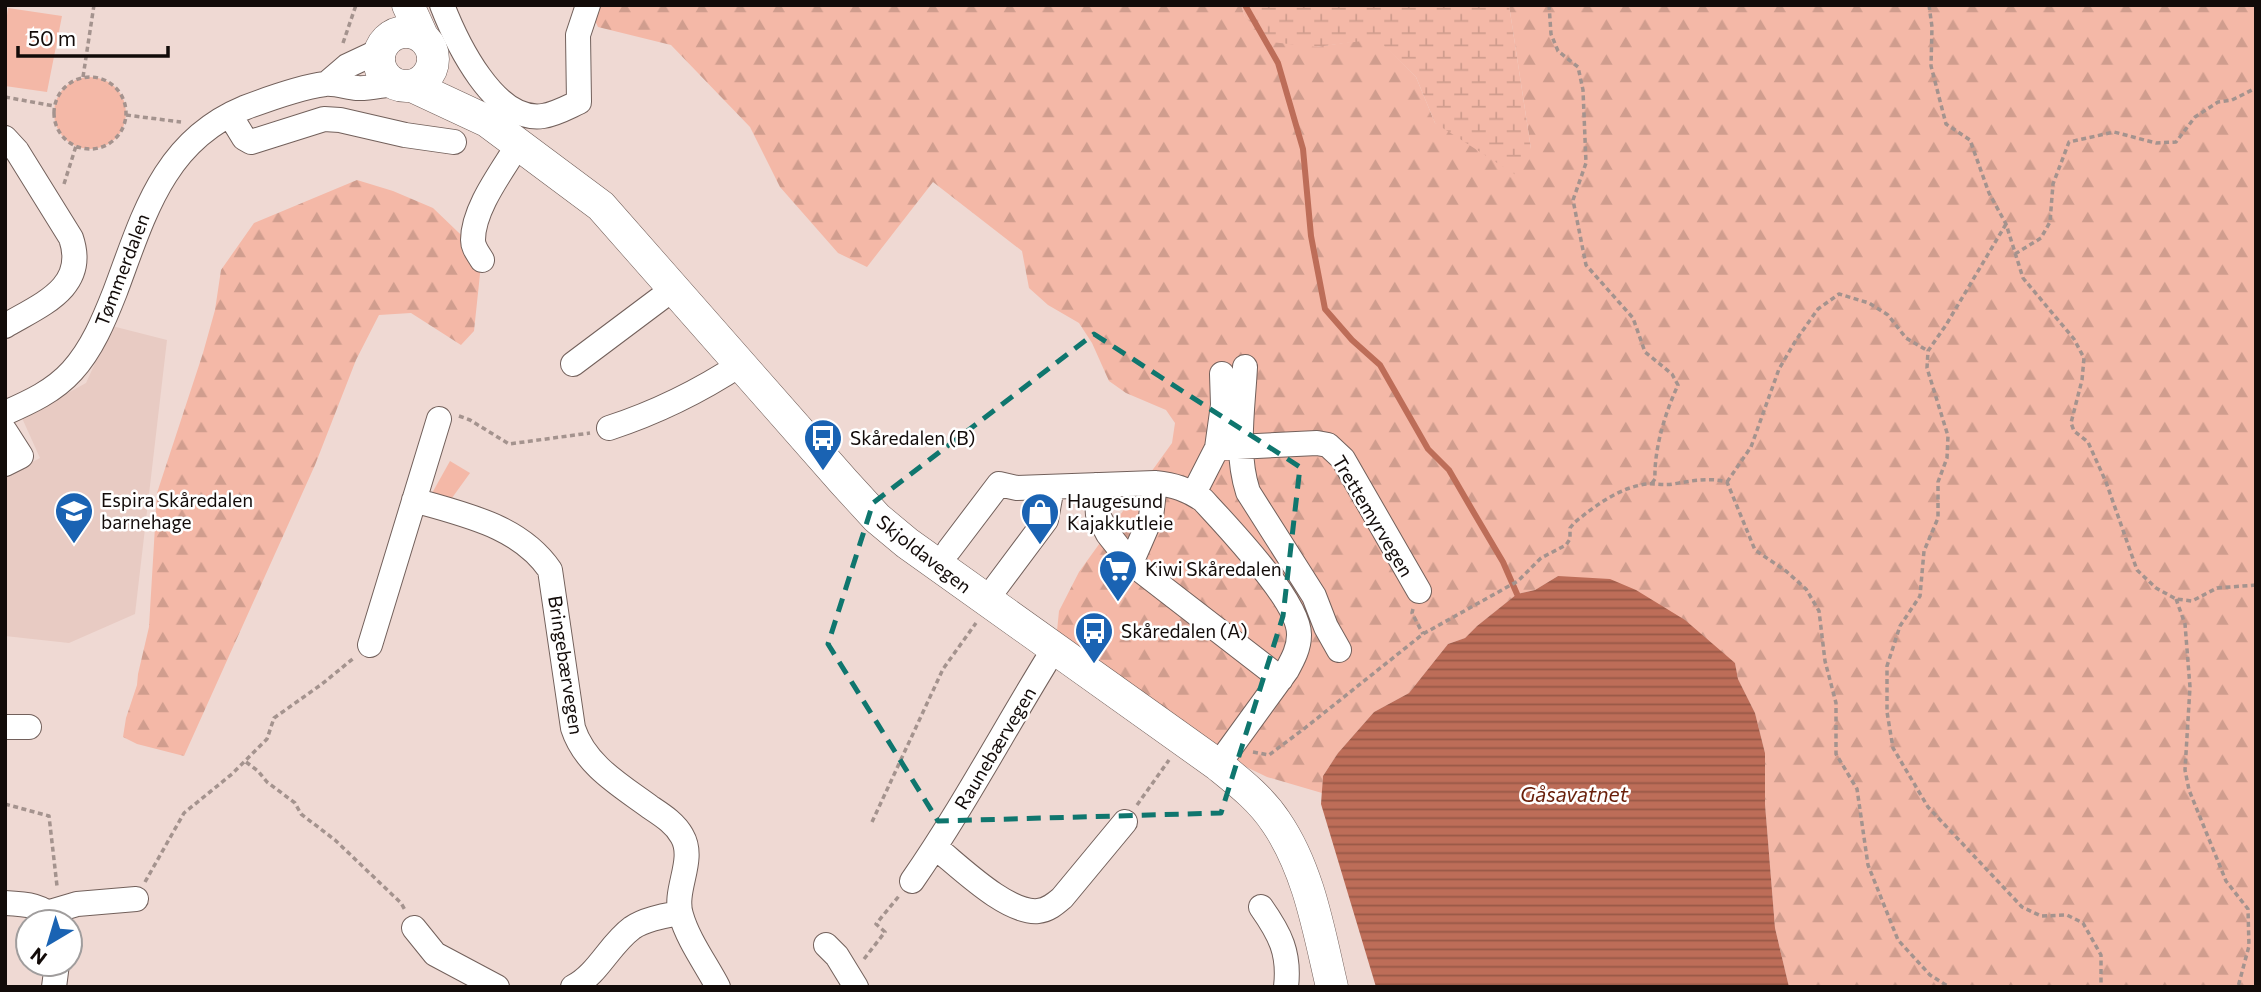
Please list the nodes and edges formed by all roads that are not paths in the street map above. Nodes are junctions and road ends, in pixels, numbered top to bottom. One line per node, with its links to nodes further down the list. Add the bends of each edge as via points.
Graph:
1 (388, 5): 5 (main road)
2 (408, 5): 6 (main road, Skjoldavegen)
3 (442, 5): 4 (street, via 475,73 510,106 541,117 579,102 578,35)
4 (588, 5)
5 (383, 44): 6 (main road, via 405,31); 7 (street, Tømmerdalen); 8 (main road, via 380,70)
6 (428, 48): 8 (main road, via 432,67 428,75 421,82); 10 (main road, Skjoldavegen)
7 (326, 84): 8 (street, Tømmerdalen, via 360,89); 9 (street, Tømmerdalen)
8 (403, 85): 10 (main road, Skjoldavegen)
9 (230, 115): 12 (street, via 243,138 251,142 324,119); 20 (street, Tømmerdalen, via 205,131 167,170 152,195 88,351 56,386)
10 (486, 121): 13 (main road, Skjoldavegen)
11 (5, 138): 16 (street, via 76,251 76,265 63,289)
12 (454, 142)
13 (519, 143): 14 (street, via 479,211 473,240); 15 (main road, Skjoldavegen, via 601,206)
14 (482, 260)
15 (673, 289): 17 (street); 18 (main road, Skjoldavegen)
16 (5, 326)
17 (573, 364)
18 (741, 365): 22 (street, via 659,409); 36 (main road, Skjoldavegen, via 877,518 937,567)
19 (1234, 371): 24 (street)
20 (5, 413)
21 (439, 419): 30 (street)
22 (609, 428)
23 (5, 431): 25 (street, via 20,456)
24 (1229, 448): 29 (street); 34 (street, Trettemyrvegen, via 1328,445 1337,452); 37 (street, via 1248,492 1314,596)
25 (5, 464)
26 (1155, 483): 27 (street); 29 (street); 32 (street, via 1151,517)
27 (1096, 485): 28 (street); 32 (street, via 1098,514)
28 (1052, 487): 31 (street, via 999,484); 33 (street, via 1046,520)
29 (1194, 493): 38 (street, via 1271,579 1296,617 1296,654)
30 (414, 500): 35 (street); 48 (street, Bringebærvegen, via 505,530 527,544 551,570 573,728 595,764 671,822 682,836 686,861)
31 (949, 550)
32 (1131, 562): 38 (street)
33 (996, 587)
34 (1419, 591)
35 (370, 645)
36 (1054, 649): 39 (main road, Skjoldavegen); 41 (street, Raunebærvegen)
37 (1339, 650)
38 (1281, 679): 39 (street)
39 (1227, 754): 56 (main road, Skjoldavegen, via 1277,823 1301,870)
40 (1125, 821): 41 (street, via 1062,898 1037,911 1005,901)
41 (936, 847): 42 (street, Raunebærvegen)
42 (912, 881)
43 (136, 899): 47 (street)
44 (5, 903): 46 (street)
45 (1261, 907): 55 (street, via 1279,932 1286,956)
46 (36, 908)
47 (70, 908)
48 (680, 913): 52 (street, via 634,926 594,971); 53 (street)
49 (414, 928): 51 (street, via 435,954)
50 (826, 945): 54 (street)
51 (497, 987)
52 (573, 987)
53 (718, 987)
54 (856, 987)
55 (1286, 987)
56 (1332, 987)

